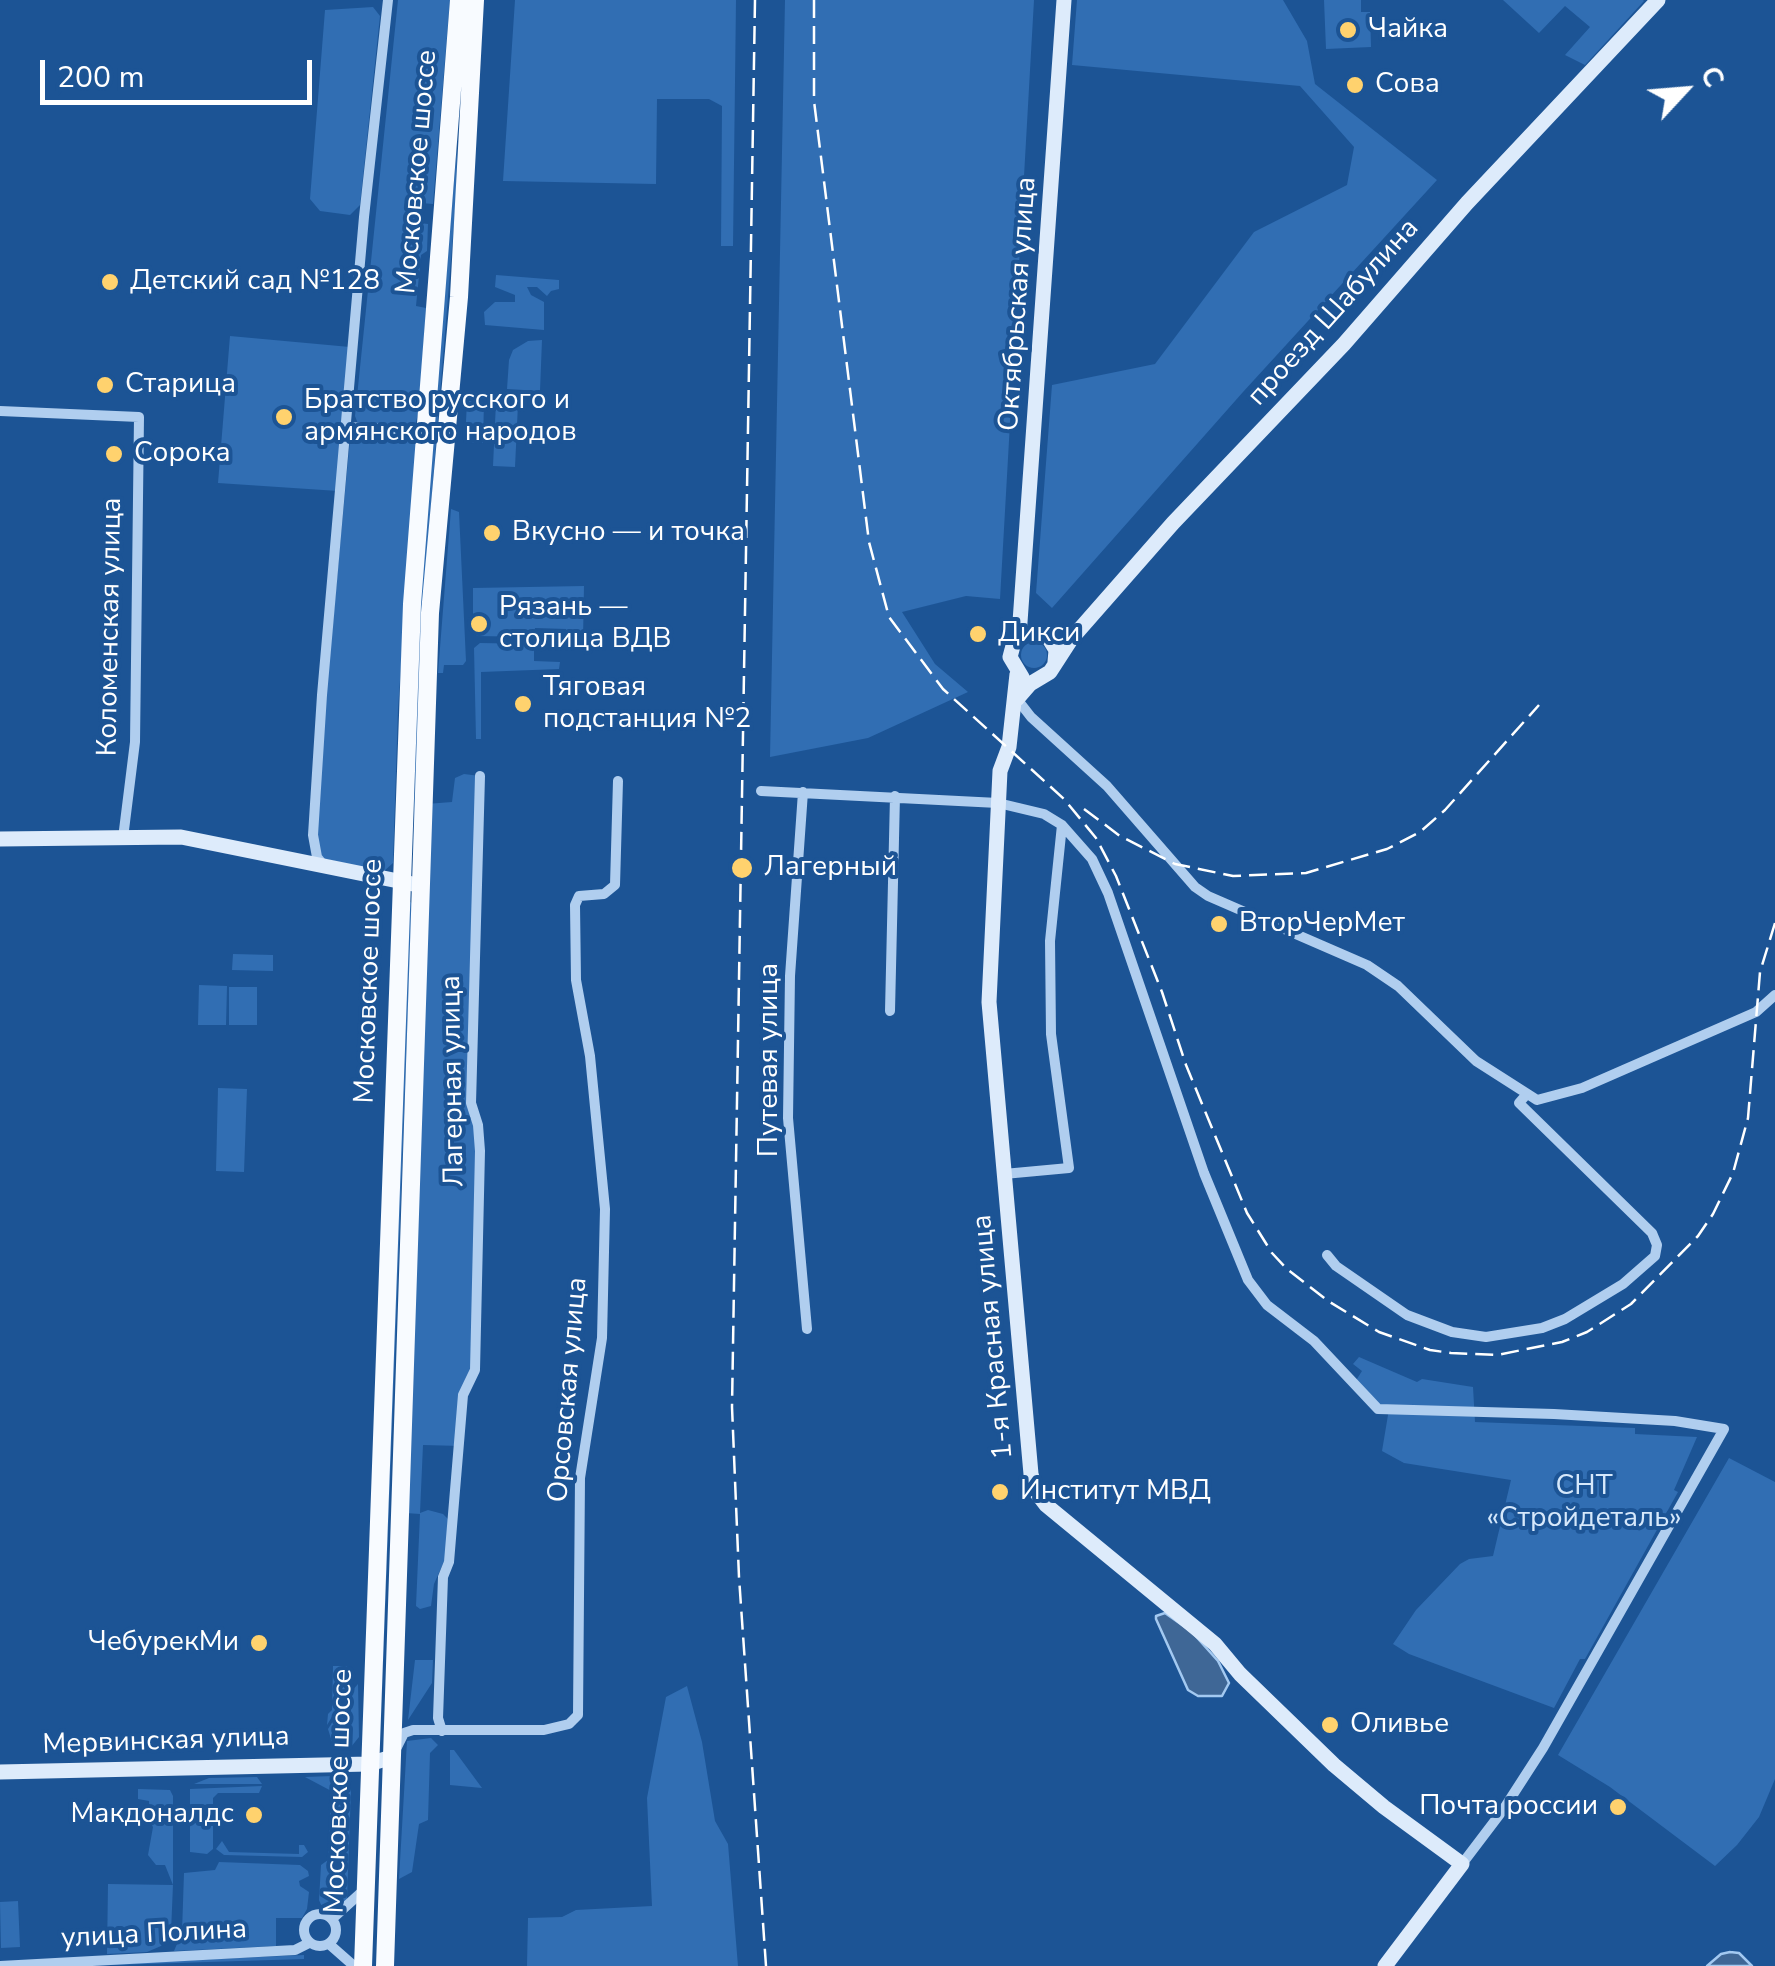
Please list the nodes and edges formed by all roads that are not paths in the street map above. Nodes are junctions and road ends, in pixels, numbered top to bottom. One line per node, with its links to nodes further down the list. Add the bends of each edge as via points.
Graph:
1 (388, 0): 7 (street)
2 (459, 0): 8 (main road, Московское шоссе)
3 (475, 0): 27 (main road, Московское шоссе, via 459,297 430,613)
4 (1064, 0): 9 (street, Октябрьская улица, via 1021,612)
5 (1658, 0): 10 (street, проезд Шабулина)
6 (0, 411): 23 (street, Коломенская улица, via 138,417 135,742)
7 (348, 427): 8 (street); 25 (street, via 313,835)
8 (423, 431): 26 (main road, Московское шоссе)
9 (1026, 634): 11 (street); 13 (street, via 1010,649)
10 (1072, 638): 11 (street); 12 (street, проезд Шабулина)
11 (1053, 642): 12 (street)
12 (1054, 666): 14 (street, проезд Шабулина)
13 (1017, 674): 14 (street); 15 (street, 1-я Красная улица)
14 (1036, 678): 15 (street, проезд Шабулина)
15 (1016, 699): 21 (street, 1-я Красная улица); 30 (street, via 1107,786 1195,887 1368,965)
16 (480, 776): 34 (street, Лагерная улица, via 470,1103 480,1151 475,1370 463,1395 443,1577)
17 (618, 782): 34 (street, Орсовская улица, via 616,885 604,894 578,896 576,904 576,980 605,1209 602,1338 580,1478 580,1706 575,1720 558,1728)
18 (762, 790): 19 (street)
19 (803, 792): 20 (street); 33 (street, Путевая улица, via 788,1118)
20 (896, 796): 21 (street); 29 (street)
21 (998, 803): 22 (street); 31 (street, 1-я Красная улица, via 989,1002)
22 (1062, 825): 31 (street, via 1050,941 1051,1034 1069,1168); 38 (street, via 1092,859 1108,893 1248,1280 1378,1409 1554,1414 1724,1429 1555,1727)
23 (123, 838): 24 (street); 25 (street, via 181,837)
24 (0, 839)
25 (325, 867): 26 (street)
26 (400, 882): 27 (street); 36 (main road, Московское шоссе)
27 (422, 886): 35 (main road, Московское шоссе)
28 (1775, 995): 30 (street, via 1756,1012 1582,1088 1537,1100)
29 (890, 1011)
30 (1526, 1096): 32 (street, via 1520,1103 1652,1232 1655,1256 1623,1284 1565,1319 1486,1337 1407,1315)
31 (1004, 1174): 38 (street, 1-я Красная улица, via 1036,1492 1214,1644 1334,1765)
32 (1327, 1255)
33 (807, 1329)
34 (442, 1731): 35 (street, via 408,1730)
35 (392, 1757): 36 (street, Мервинская улица); 46 (main road, Московское шоссе)
36 (368, 1764): 37 (street, Мервинская улица); 39 (main road, Московское шоссе)
37 (0, 1772)
38 (1462, 1864): 47 (street)
39 (365, 1889): 40 (street); 45 (main road, Московское шоссе)
40 (332, 1919): 41 (street, via 319,1914 306,1920); 42 (street, via 336,1932)
41 (309, 1943): 42 (street); 43 (street, улица Полина, via 296,1950)
42 (329, 1944): 44 (street)
43 (0, 1966)
44 (354, 1966)
45 (363, 1966)
46 (384, 1966)
47 (1385, 1966)

